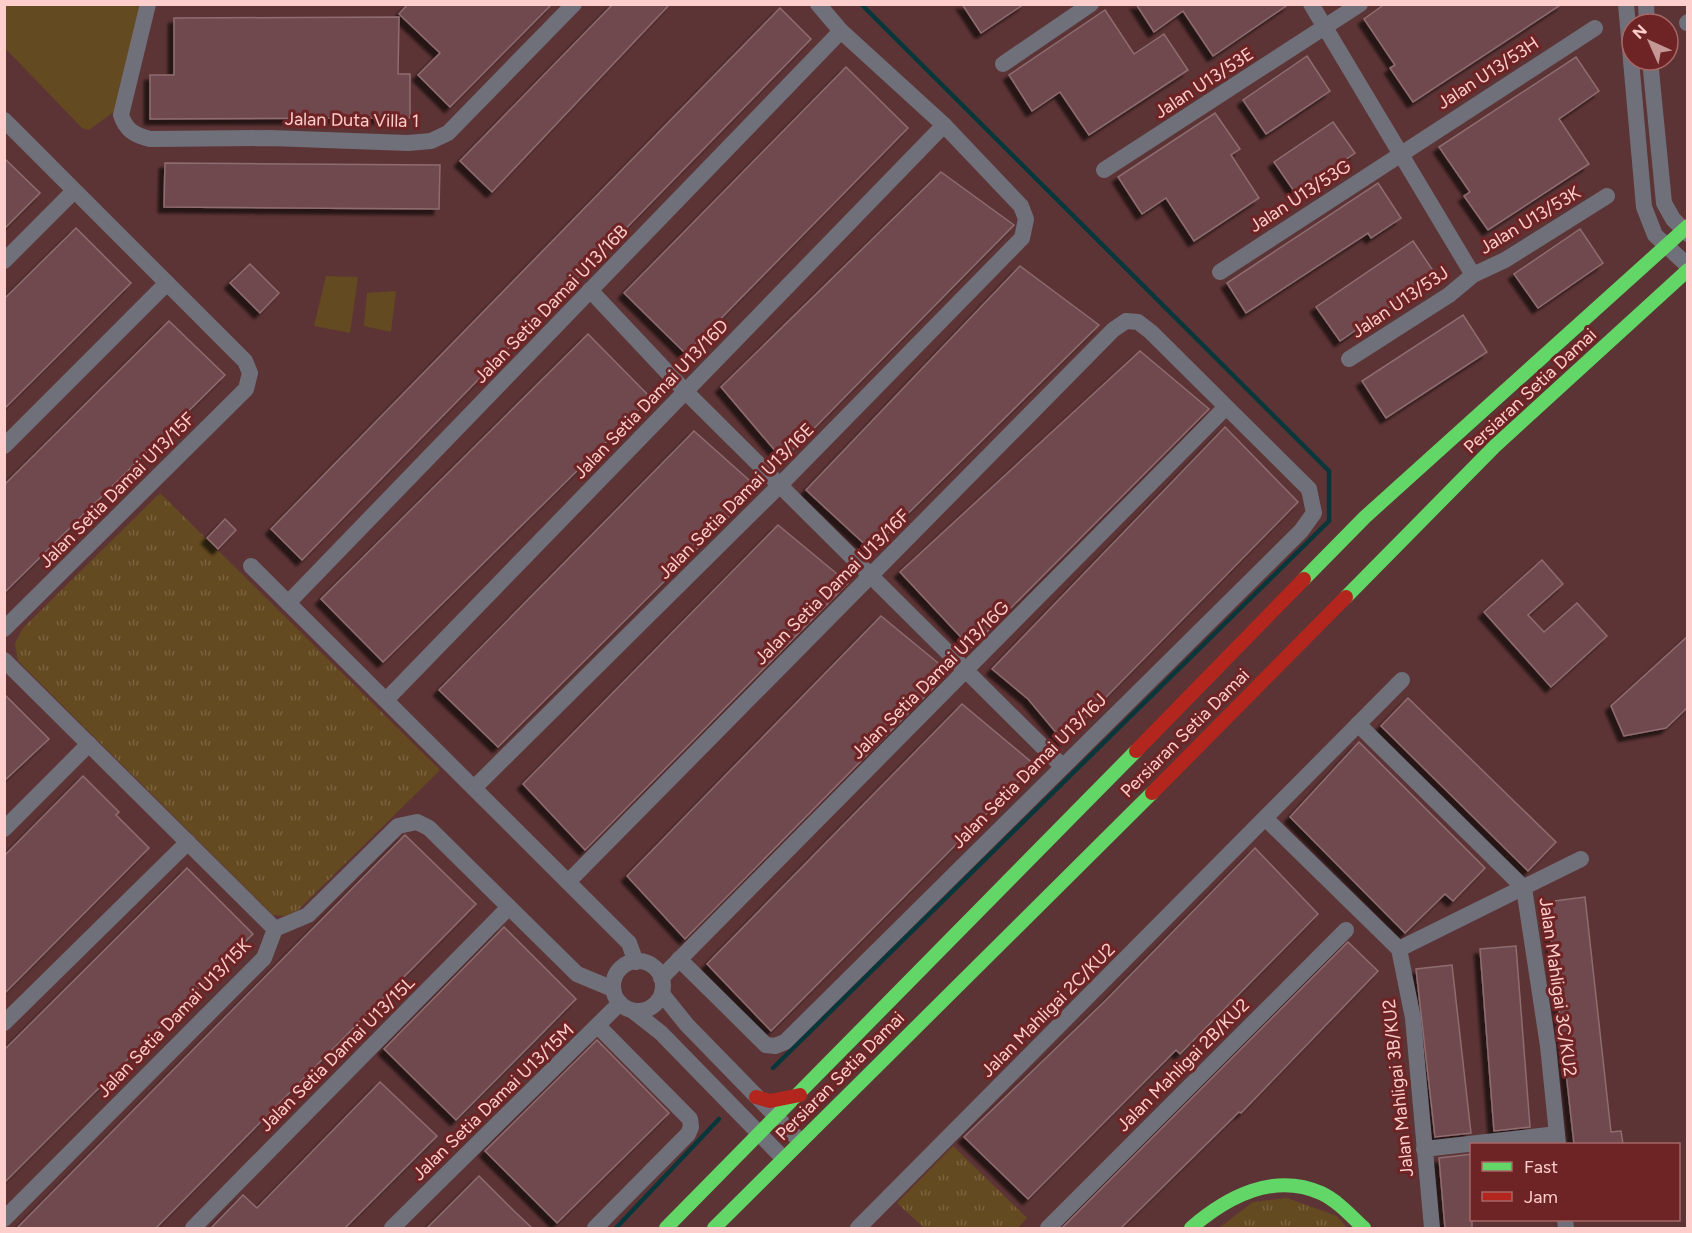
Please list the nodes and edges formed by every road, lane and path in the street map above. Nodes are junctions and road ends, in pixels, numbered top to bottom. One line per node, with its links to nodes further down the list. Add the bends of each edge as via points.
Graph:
1 (148, 4): 2 (street, Jalan Duta Villa 1, via 121,115 130,132 150,139 408,143 431,141 448,133)
2 (574, 4)
3 (818, 4): 10 (street)
4 (1091, 4): 11 (street)
5 (1311, 4): 8 (street)
6 (1360, 4): 8 (street, Jalan U13/53E)
7 (1626, 4): 20 (street, via 1644,207 1651,228)
8 (1325, 28): 15 (street); 16 (street, Jalan U13/53E)
9 (1595, 28): 15 (street, Jalan U13/53H)
10 (841, 31): 14 (street); 26 (street, Jalan Setia Damai U13/16B)
11 (1003, 64)
12 (1651, 72): 19 (street, via 1664,203)
13 (4, 120): 17 (street)
14 (944, 125): 28 (street, Jalan Setia Damai U13/16D); 31 (street, Jalan Setia Damai U13/16E, via 1021,206 1026,219 1022,238)
15 (1401, 152): 23 (street, Jalan U13/53G); 24 (street)
16 (1104, 170)
17 (75, 191): 21 (street); 25 (street)
18 (1607, 196): 24 (street, Jalan U13/53K, via 1505,260)
19 (1686, 230): 20 (street, Persiaran Setia Damai)
20 (1665, 245): 22 (street); 60 (street, Persiaran Setia Damai, via 1365,517)
21 (4, 261)
22 (1688, 268): 65 (street, Persiaran Setia Damai, via 1495,446)
23 (1220, 272)
24 (1473, 275): 27 (street, Jalan U13/53J, via 1449,295)
25 (167, 283): 30 (street); 35 (street, Jalan Setia Damai U13/15F, via 244,361 250,373 246,389)
26 (590, 290): 28 (street); 34 (street, Jalan Setia Damai U13/16B)
27 (1349, 359)
28 (685, 391): 31 (street); 39 (street, Jalan Setia Damai U13/16D)
29 (1226, 407): 33 (street, Jalan Setia Damai U13/16F, via 1151,332 1138,322 1126,321); 37 (street, Jalan Setia Damai U13/16G); 42 (street, Jalan Setia Damai U13/16J, via 1309,489 1314,513 1301,531)
30 (4, 446)
31 (780, 484): 33 (street); 43 (street, Jalan Setia Damai U13/16E)
32 (251, 566): 34 (street)
33 (871, 574): 37 (street); 48 (street, Jalan Setia Damai U13/16F)
34 (288, 603): 39 (street)
35 (4, 629)
36 (4, 660): 41 (street)
37 (967, 671): 42 (street); 54 (street, Jalan Setia Damai U13/16G)
38 (1402, 680): 40 (street, Jalan Mahligai 2C/KU2)
39 (386, 700): 43 (street)
40 (1358, 724): 44 (street, Jalan Mahligai 2C/KU2); 49 (street, Jalan Mahligai 3C/KU2)
41 (89, 744): 45 (street); 46 (street)
42 (1062, 766): 54 (street, Jalan Setia Damai U13/16J, via 785,1042 766,1045)
43 (474, 788): 48 (street)
44 (1266, 819): 53 (street); 76 (street, Jalan Mahligai 2C/KU2)
45 (4, 829)
46 (188, 842): 51 (street); 58 (street)
47 (1581, 859): 49 (street)
48 (568, 882): 55 (street, via 628,943)
49 (1524, 888): 53 (street); 64 (street, Jalan Mahligai 3C/KU2, via 1548,1046)
50 (509, 907): 51 (street, via 429,828 417,822 398,826 308,915); 57 (street, via 577,974); 71 (street, Jalan Setia Damai U13/15L)
51 (275, 929): 70 (street, Jalan Setia Damai U13/15K, via 264,958)
52 (1347, 930): 77 (street, Jalan Mahligai 2B/KU2)
53 (1398, 950): 68 (street, Jalan Mahligai 3B/KU2, via 1413,1018)
54 (679, 959): 56 (street, Jalan Setia Damai U13/16G)
55 (636, 962): 56 (street, via 652,966); 57 (street, via 622,968 614,981)
56 (662, 986): 57 (street, via 647,1009); 61 (street, via 687,1025)
57 (622, 1001): 59 (street, Jalan Setia Damai U13/15M); 63 (street, via 661,1033)
58 (4, 1023)
59 (598, 1026): 72 (street, Jalan Setia Damai U13/15M); 73 (street, via 690,1119 691,1126 688,1134)
60 (800, 1095): 61 (street, via 770,1101); 62 (street, Persiaran Setia Damai)
61 (756, 1097): 62 (street)
62 (777, 1118): 63 (street, Persiaran Setia Damai); 65 (street)
63 (760, 1135): 69 (street); 74 (street, Persiaran Setia Damai)
64 (1557, 1139): 66 (street)
65 (800, 1141): 69 (street, Persiaran Setia Damai)
66 (1504, 1143)
67 (1470, 1146): 68 (street)
68 (1424, 1149): 80 (street, Jalan Mahligai 3B/KU2)
69 (783, 1158): 75 (street, Persiaran Setia Damai)
70 (4, 1219)
71 (193, 1228)
72 (392, 1228)
73 (595, 1228)
74 (666, 1228)
75 (714, 1228)
76 (858, 1228)
77 (1048, 1228)
78 (1191, 1228): 79 (street, via 1232,1197 1253,1190 1293,1186 1321,1192)
79 (1364, 1228)
80 (1432, 1228)

